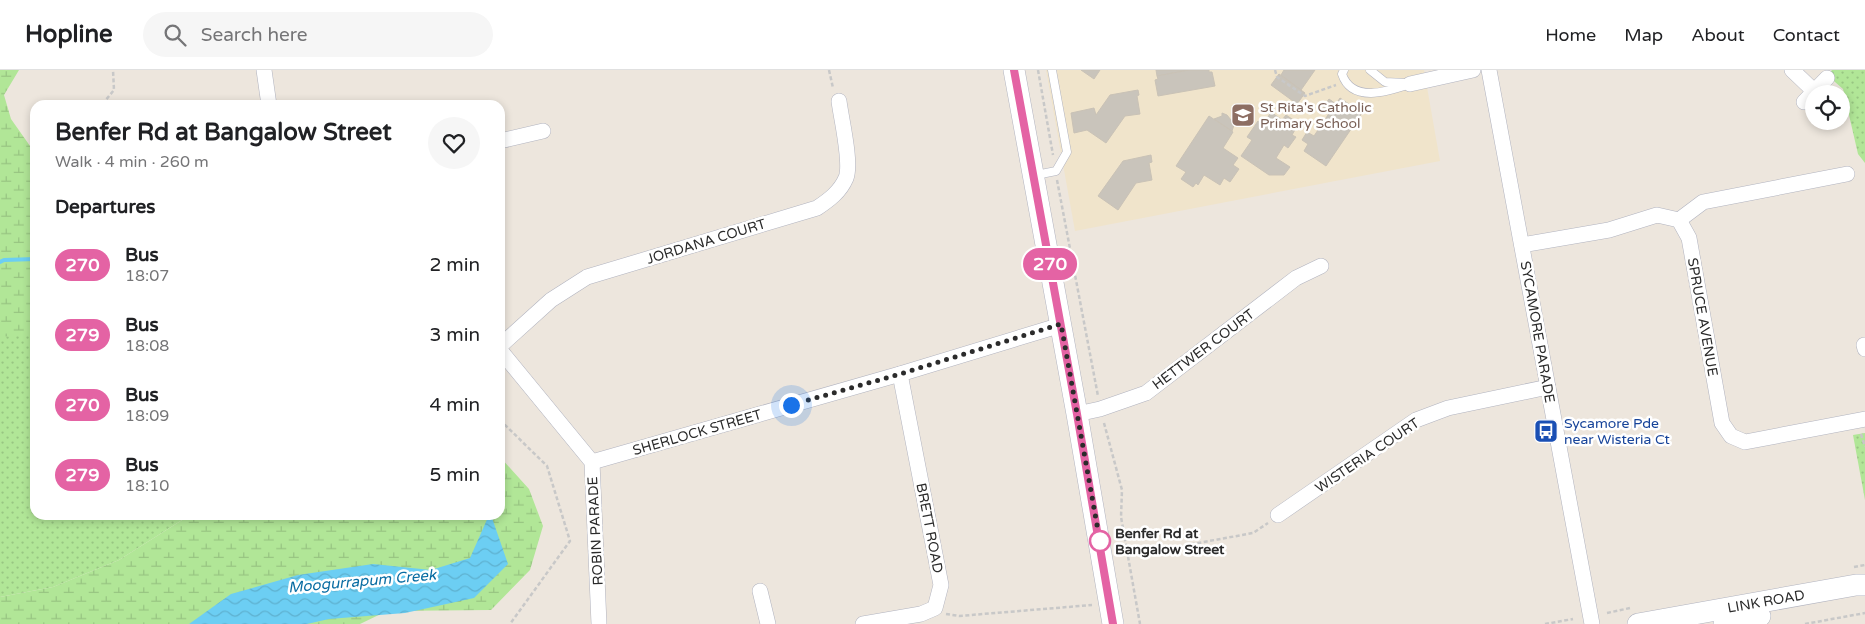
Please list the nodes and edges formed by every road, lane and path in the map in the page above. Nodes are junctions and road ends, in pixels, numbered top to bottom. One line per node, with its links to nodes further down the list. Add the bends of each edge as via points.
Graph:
1 (113, 70): 16 (path, via 114,90)
2 (264, 70): 17 (street)
3 (829, 70): 18 (path)
4 (1014, 70): 23 (street)
5 (1038, 70): 21 (path)
6 (1052, 70): 21 (lane, via 1067,152)
7 (1275, 70): 14 (path, via 1277,77 1305,96)
8 (1344, 70): 14 (lane)
9 (1370, 70): 15 (lane, via 1385,82)
10 (1473, 70): 15 (street)
11 (1489, 70): 25 (street, SYCAMORE PARADE)
12 (1792, 70): 13 (street, via 1809,96)
13 (1827, 78)
14 (1345, 82): 15 (lane, via 1355,89 1372,93)
15 (1410, 84)
16 (106, 100)
17 (269, 100)
18 (839, 101): 28 (street, JORDANA COURT, via 848,159 846,177 834,196 817,208 587,277 551,300)
19 (543, 131): 20 (street)
20 (505, 140)
21 (1056, 171): 23 (lane); 32 (path)
22 (1847, 174): 24 (street, via 1703,202)
23 (1033, 175): 27 (street)
24 (1679, 220): 25 (street, via 1657,215 1608,230); 34 (street, SPRUCE AVENUE, via 1689,238 1722,423 1731,436 1745,442)
25 (1522, 245): 31 (street, SYCAMORE PARADE)
26 (1321, 266): 32 (street, HETTWER COURT, via 1296,278 1146,393)
27 (1061, 324): 30 (street, SHERLOCK STREET); 33 (street)
28 (505, 341)
29 (505, 356): 36 (street, ROBIN PARADE)
30 (900, 374): 36 (street, SHERLOCK STREET); 42 (street, BRETT ROAD, via 941,585)
31 (1548, 387): 37 (street, WISTERIA COURT, via 1448,408 1416,420); 52 (street, SYCAMORE PARADE)
32 (1100, 409): 33 (street, HETTWER COURT); 38 (path, via 1122,490 1121,517)
33 (1077, 414): 44 (street)
34 (1865, 419)
35 (505, 425): 46 (path, via 546,466 570,541)
36 (592, 462): 47 (street, ROBIN PARADE)
37 (1278, 516): 38 (path, via 1253,533)
38 (1128, 556): 50 (path)
39 (1865, 585): 53 (street, LINK ROAD)
40 (760, 591): 48 (street)
41 (1865, 592): 54 (street, LINK ROAD)
42 (935, 608): 44 (path, via 948,615 959,616); 49 (street, via 921,614)
43 (1865, 613): 55 (path)
44 (1112, 614)
45 (1573, 619): 51 (path)
46 (510, 624)
47 (599, 624)
48 (768, 624)
49 (863, 624)
50 (1140, 624)
51 (1545, 624)
52 (1592, 624)
53 (1638, 624)
54 (1724, 624)
55 (1805, 624)

